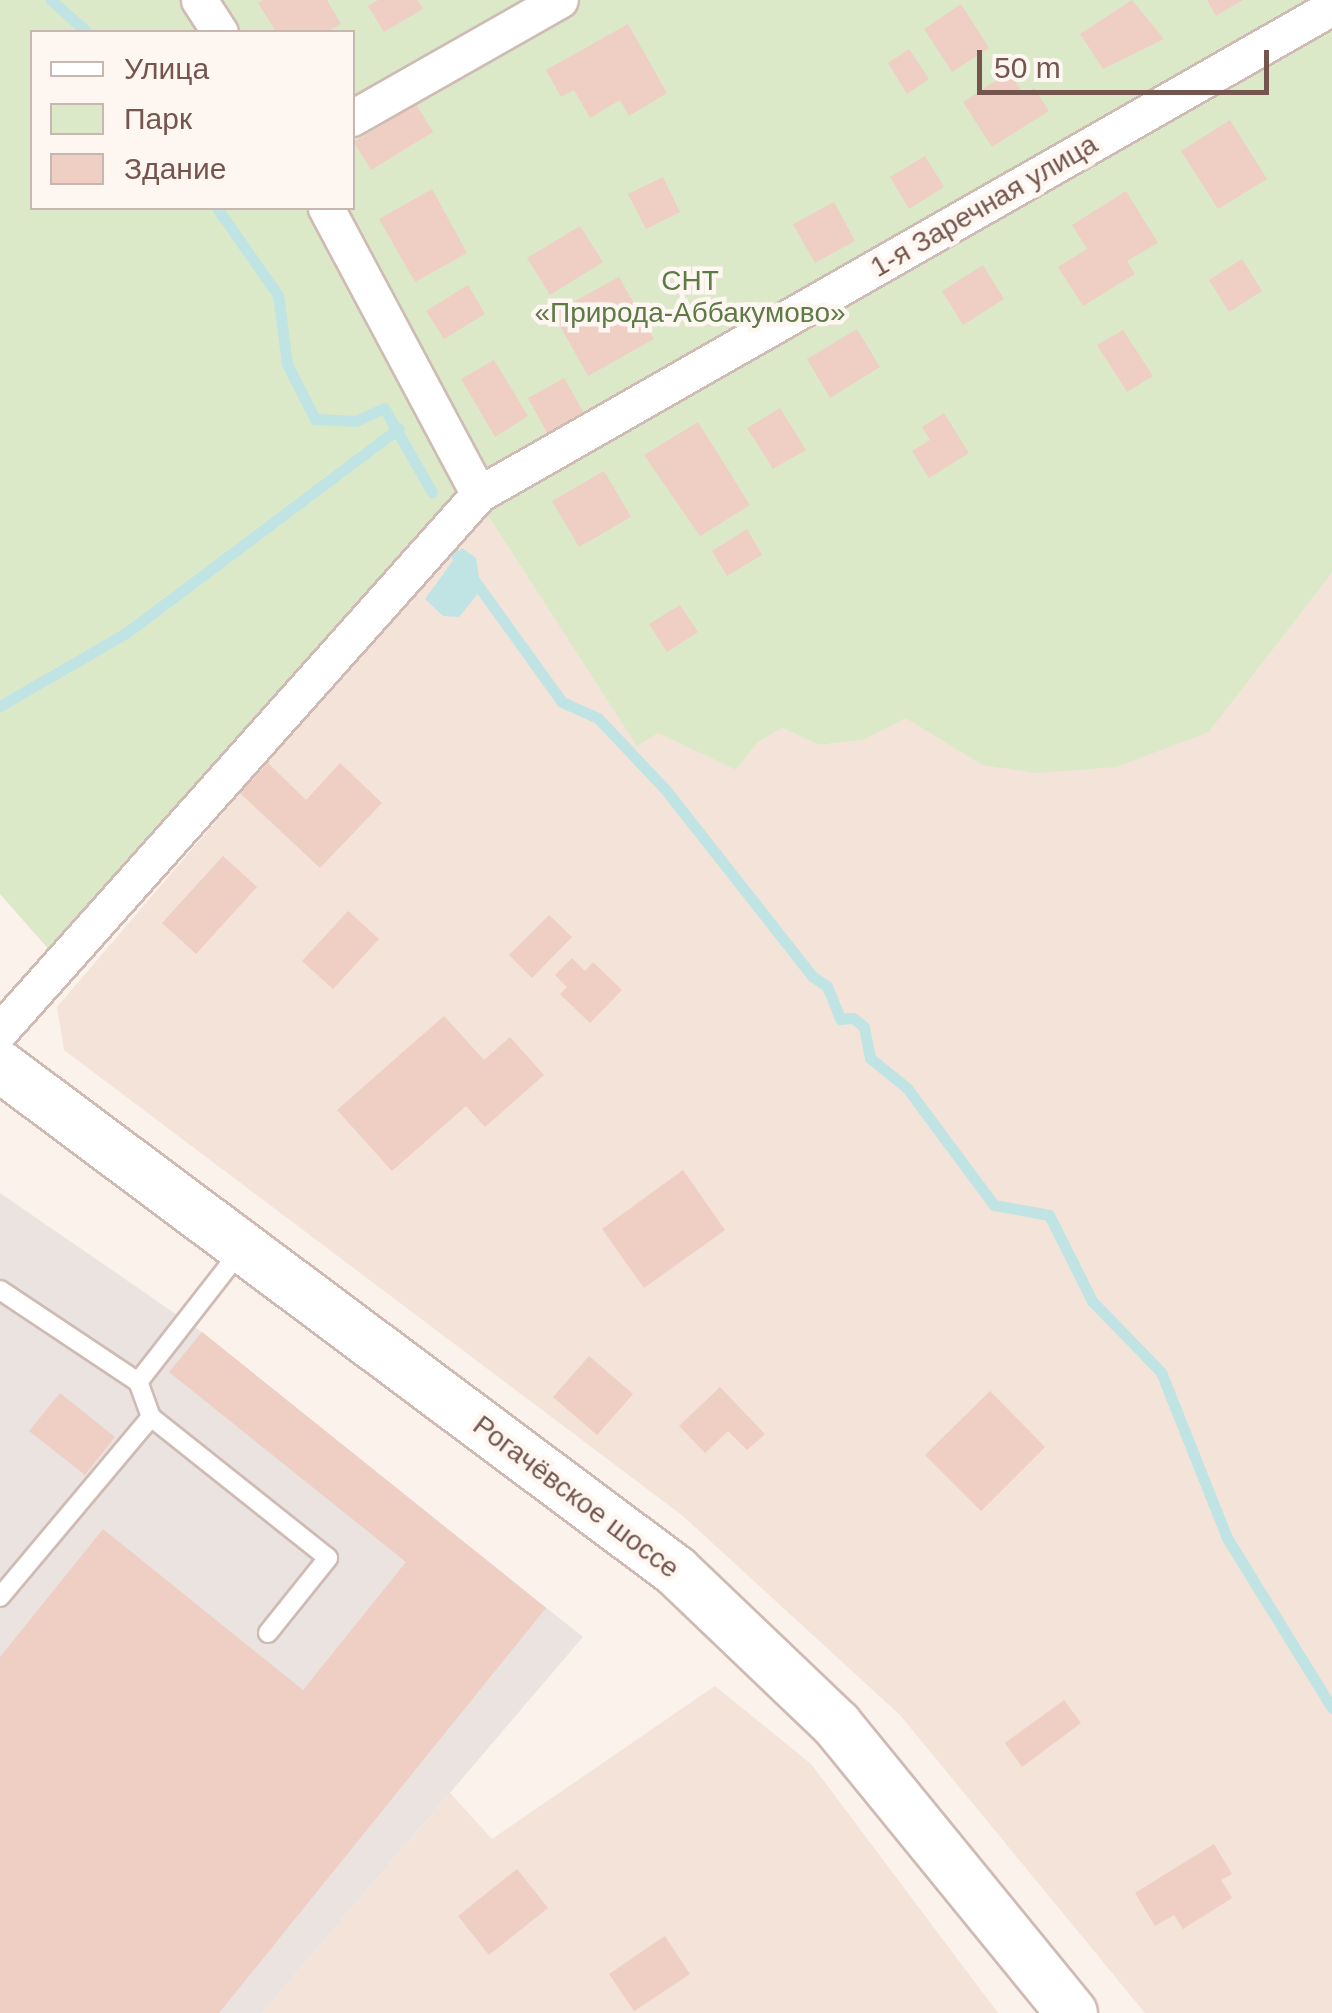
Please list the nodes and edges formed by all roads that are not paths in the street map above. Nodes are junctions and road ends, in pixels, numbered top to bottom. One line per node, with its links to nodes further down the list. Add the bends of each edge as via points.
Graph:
1 (199, 0): 4 (street)
2 (560, 0): 5 (street)
3 (1332, 6): 7 (street, 1-я Заречная улица)
4 (219, 30)
5 (355, 116)
6 (327, 210): 7 (street)
7 (479, 494): 8 (street, 1-я Заречная улица)
8 (0, 1030)
9 (0, 1066): 10 (main road, Рогачёвское шоссе)
10 (244, 1246): 12 (lane); 16 (main road, Рогачёвское шоссе, via 676,1571 837,1725)
11 (0, 1290): 12 (lane)
12 (138, 1382): 13 (lane)
13 (152, 1416): 14 (lane); 15 (lane, via 328,1558)
14 (0, 1596)
15 (268, 1633)
16 (1072, 2013)

